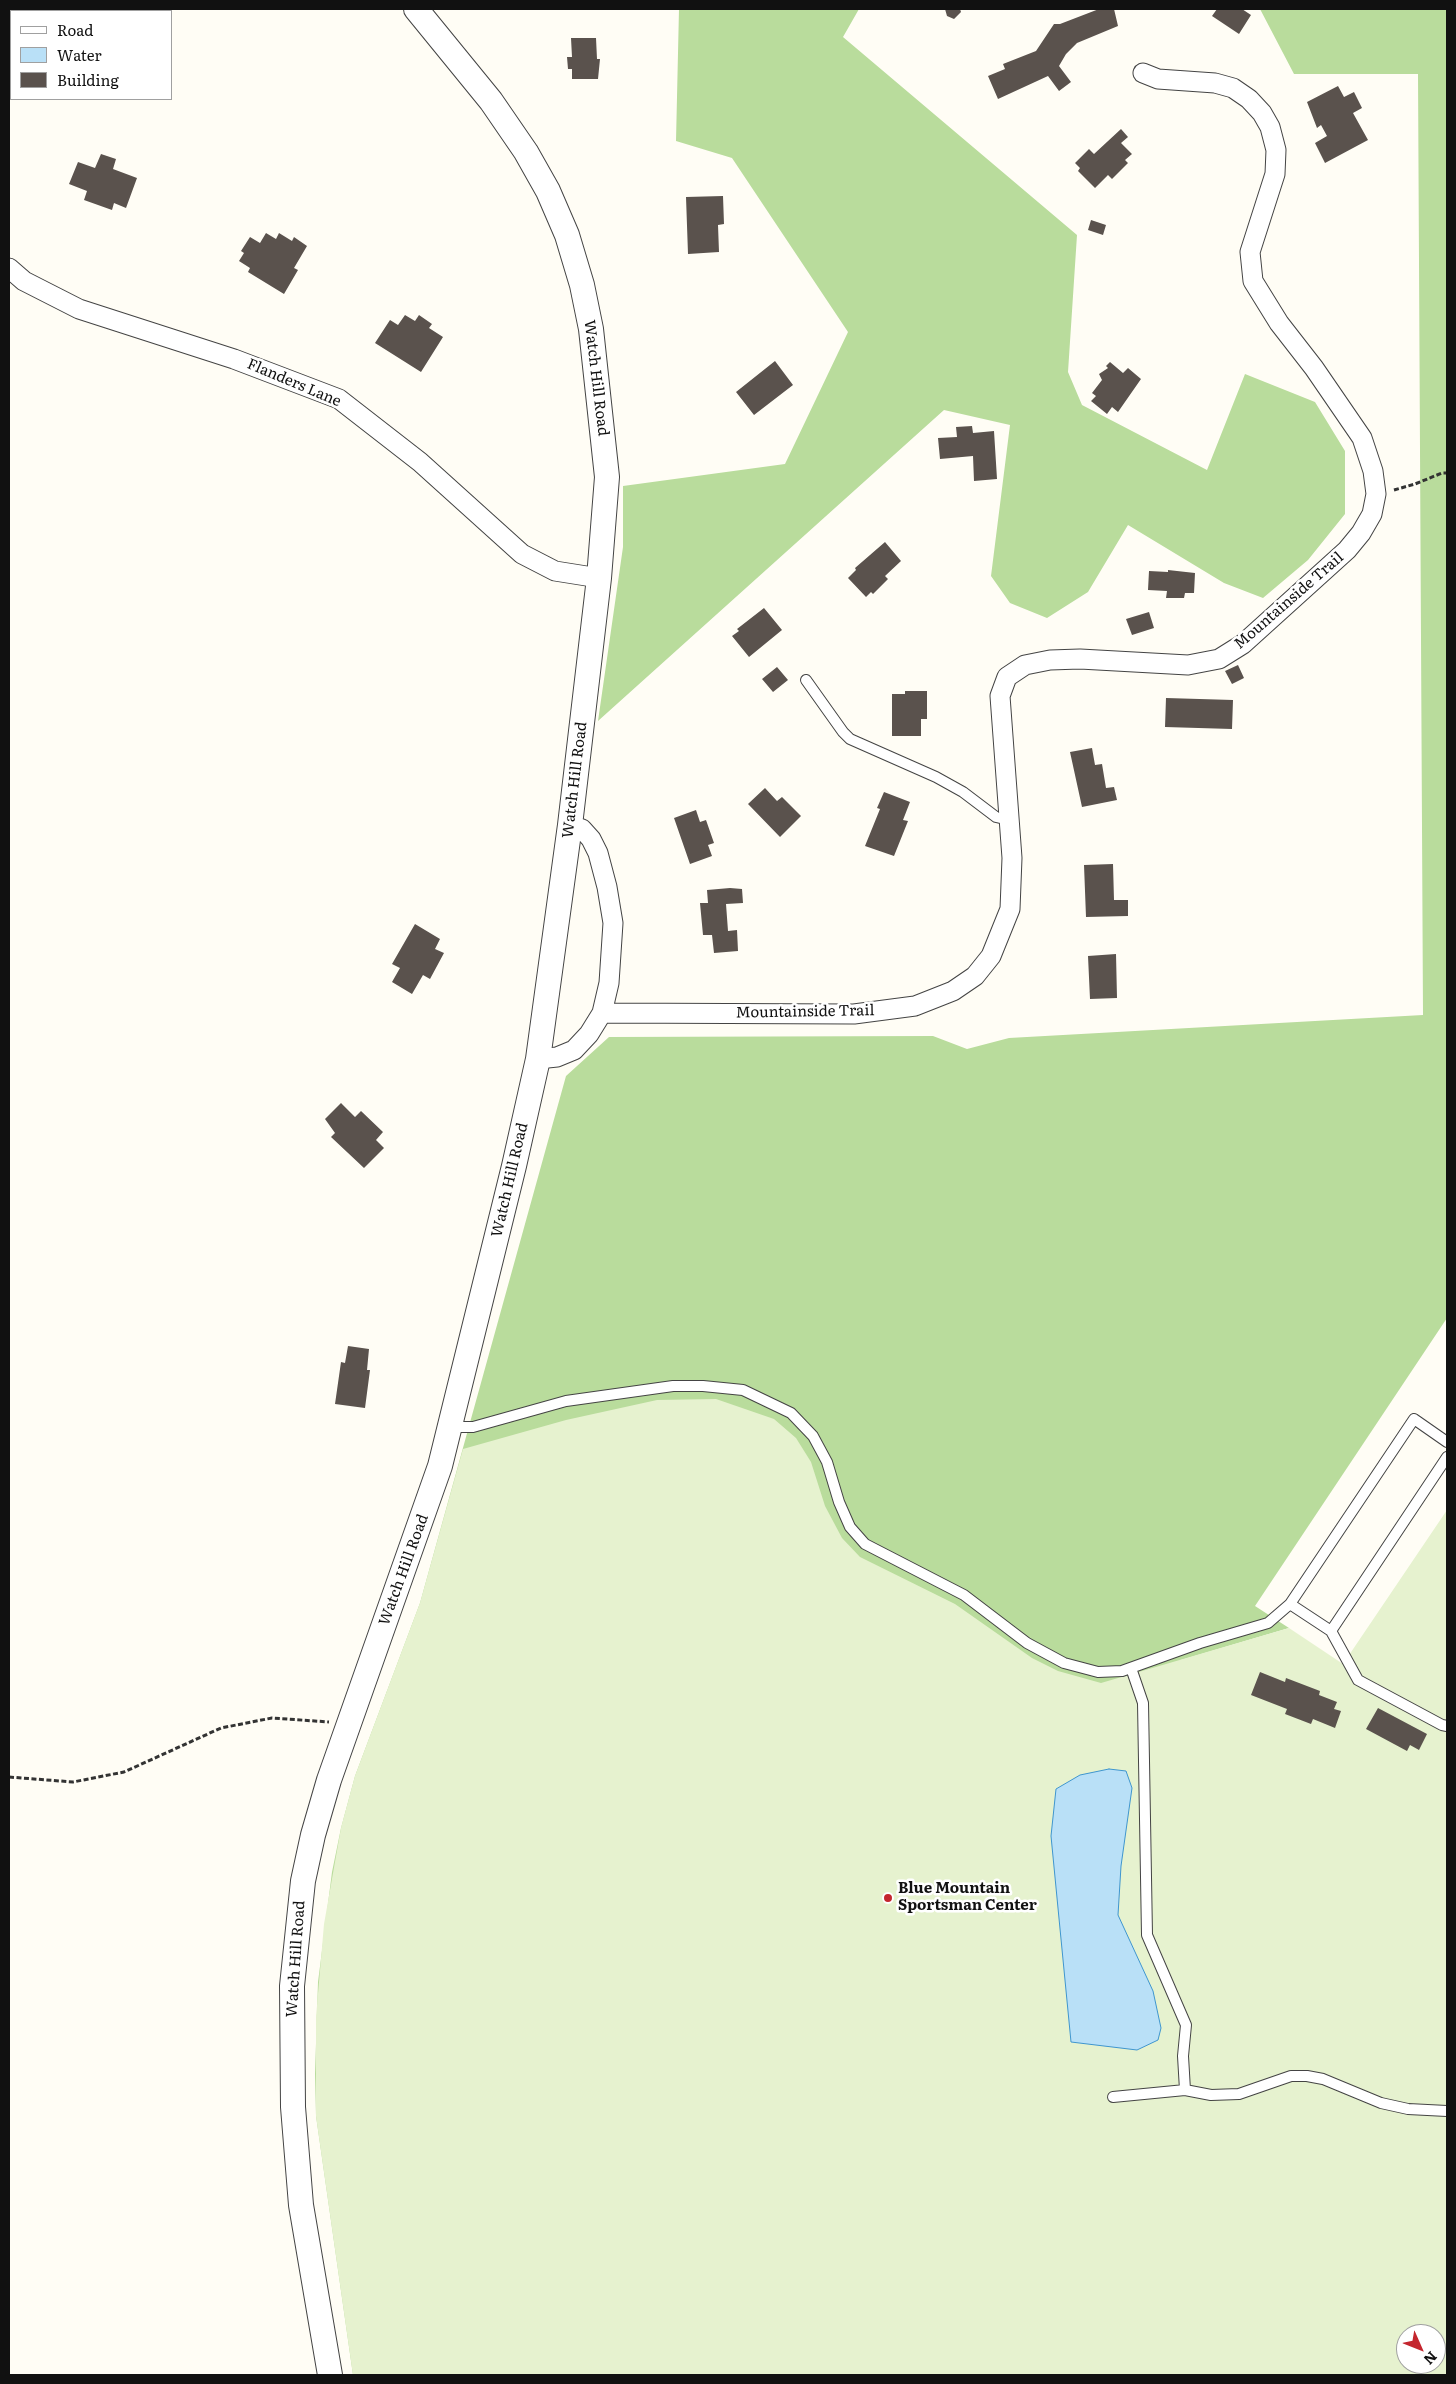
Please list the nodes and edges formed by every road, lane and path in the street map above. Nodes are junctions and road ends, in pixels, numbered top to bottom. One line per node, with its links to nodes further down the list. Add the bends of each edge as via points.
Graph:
1 (416, 9): 6 (street, Watch Hill Road, via 491,101 526,152 567,235 591,329 605,452 607,477)
2 (1143, 73): 5 (street, Mountainside Trail, via 1158,79 1215,83 1233,88 1249,98 1270,127 1276,150 1275,174 1250,252 1253,281 1279,323 1362,438 1374,471)
3 (9, 268): 6 (street, Flanders Lane, via 24,281 79,310 234,358 339,399 420,462 522,554 555,571)
4 (1447, 473): 5 (path)
5 (1376, 494): 8 (street, Mountainside Trail, via 1372,514 1347,550 1243,644 1219,659 1188,665 1050,660 1025,666 1007,677 1000,696)
6 (600, 578): 9 (street, Watch Hill Road)
7 (806, 680): 8 (lane, via 850,739 936,777 996,817)
8 (1009, 820): 10 (street, Mountainside Trail, via 1012,858 1010,910 991,956 975,976 953,991 915,1006 854,1014)
9 (570, 825): 10 (street, via 582,829 591,839 607,887 613,923 612,955); 11 (street, Watch Hill Road)
10 (602, 1013): 11 (street, via 574,1050 557,1058)
11 (538, 1059): 12 (street, Watch Hill Road)
12 (450, 1428): 17 (lane, via 473,1427 566,1401 672,1386 743,1390 791,1413 813,1436 827,1462 850,1527 865,1544 964,1594 1028,1643 1064,1663 1098,1672); 18 (street, Watch Hill Road, via 420,1525)
13 (1447, 1442): 15 (lane, via 1414,1420)
14 (1447, 1457): 16 (lane)
15 (1290, 1604): 16 (lane); 17 (lane, via 1268,1623 1200,1642)
16 (1331, 1631): 19 (lane, via 1358,1680)
17 (1131, 1668): 21 (lane, via 1143,1703 1147,1935 1186,2025 1183,2056)
18 (349, 1724): 20 (path, via 272,1718 221,1728 124,1772 73,1782); 24 (street, Watch Hill Road, via 313,1834 301,1898 292,1986 292,2088 299,2181)
19 (1447, 1726)
20 (9, 1777)
21 (1185, 2090): 22 (lane); 23 (lane, via 1211,2095 1239,2094 1291,2076 1307,2076 1323,2079 1381,2103)
22 (1113, 2097)
23 (1447, 2111)
24 (330, 2375)

